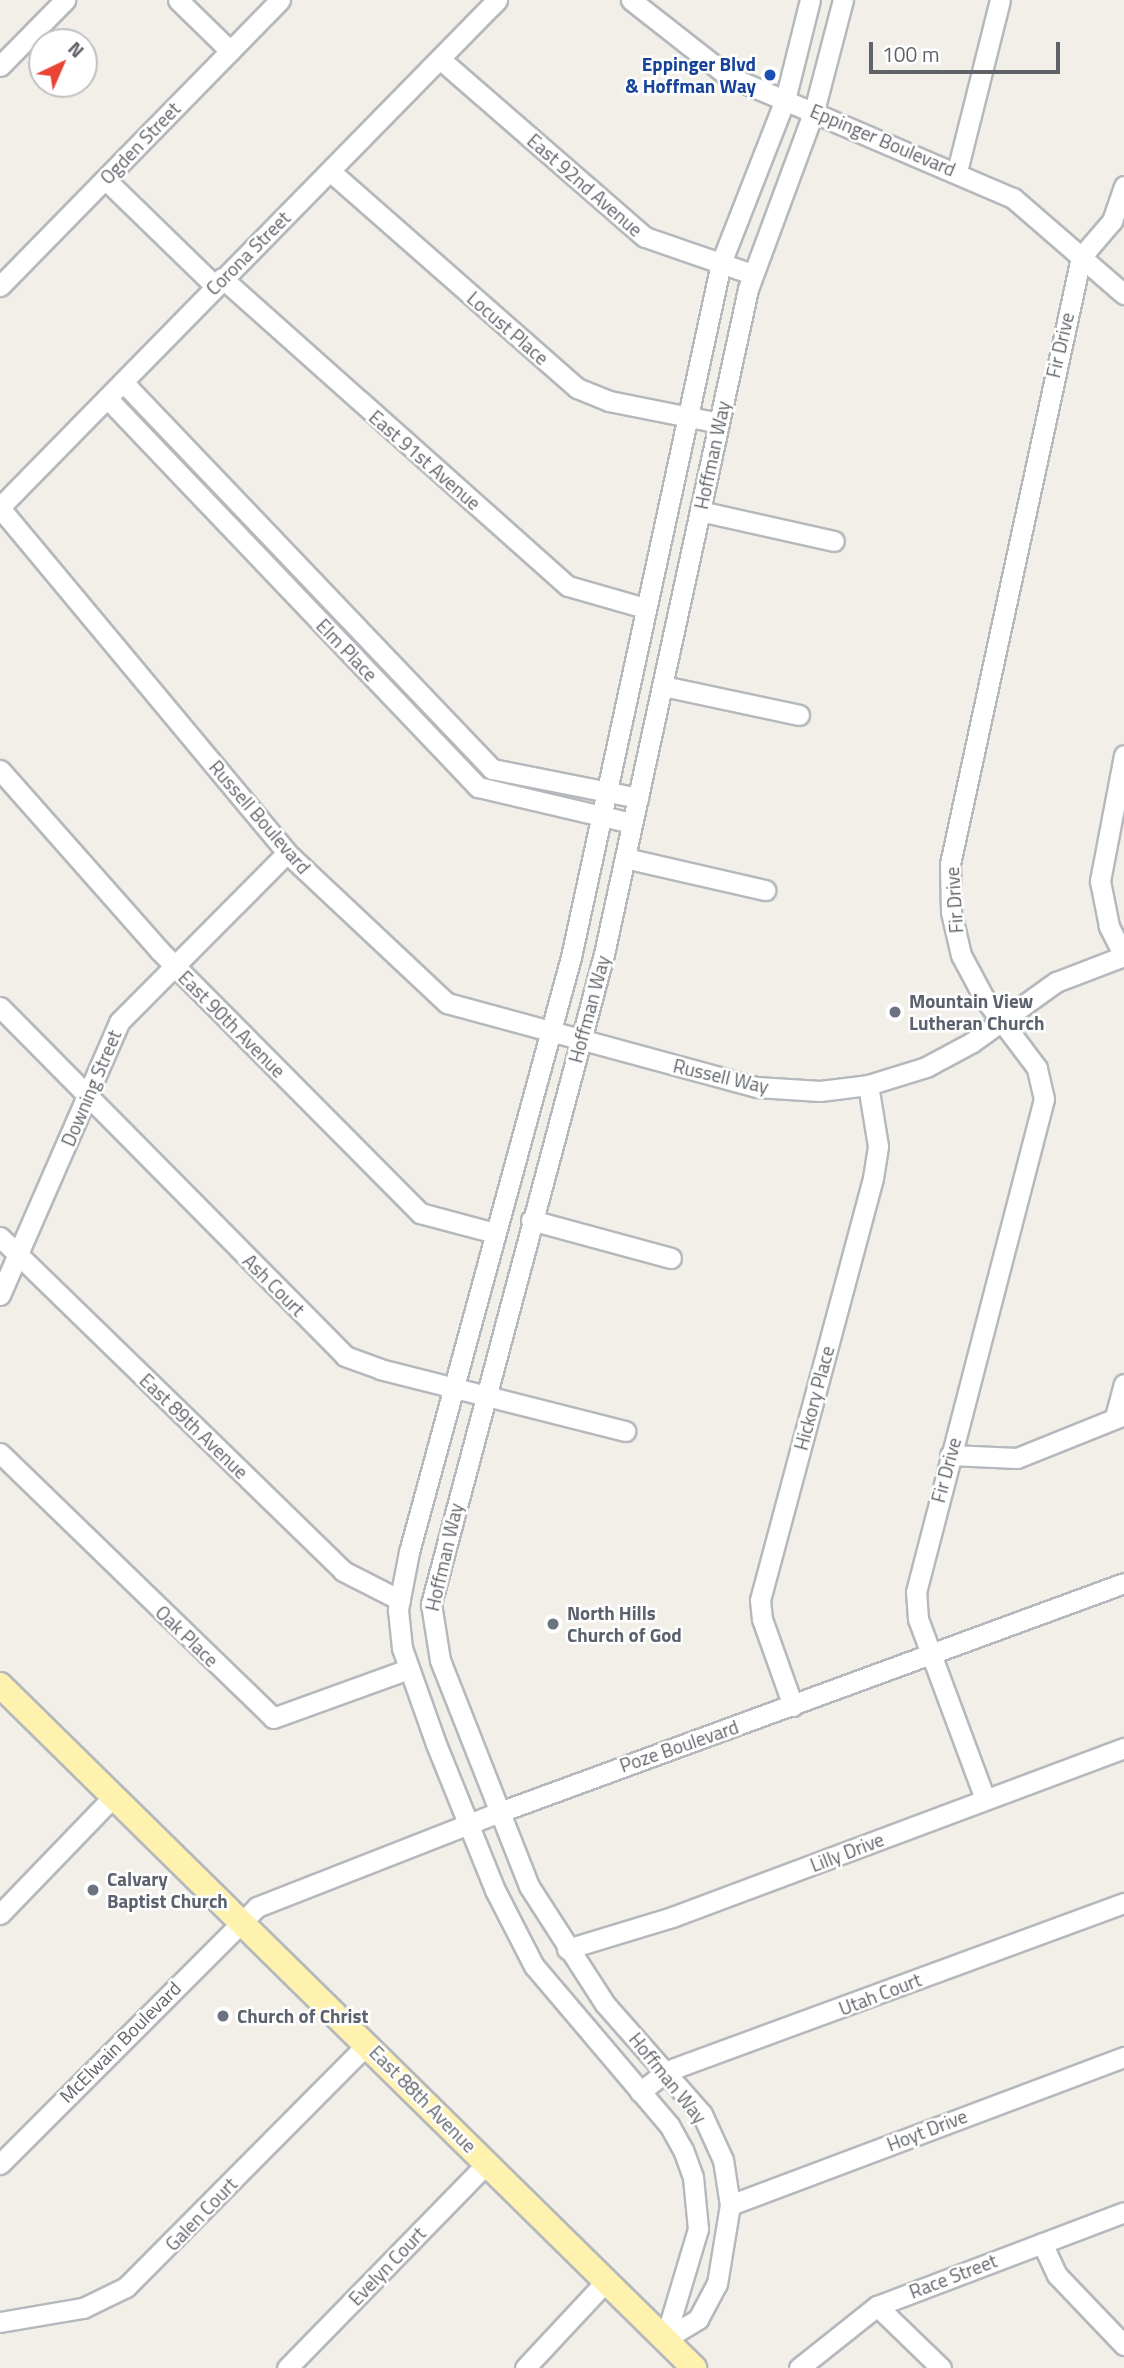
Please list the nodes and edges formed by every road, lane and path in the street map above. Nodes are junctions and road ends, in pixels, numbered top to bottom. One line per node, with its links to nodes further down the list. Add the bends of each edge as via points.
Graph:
1 (65, 0): 11 (street)
2 (178, 0): 9 (street)
3 (280, 0): 9 (street, Ogden Street)
4 (497, 0): 10 (street, Corona Street)
5 (631, 0): 12 (street, Eppinger Boulevard, via 716,67)
6 (810, 0): 12 (street, Hoffman Way)
7 (842, 0): 13 (street, Hoffman Way)
8 (1000, 0): 15 (street)
9 (230, 51): 16 (street, Ogden Street)
10 (440, 59): 14 (street, Corona Street); 19 (street, East 92nd Avenue, via 645,237)
11 (0, 66)
12 (785, 100): 13 (street, Eppinger Boulevard); 19 (street, Hoffman Way)
13 (814, 111): 15 (street, Eppinger Boulevard); 20 (street, Hoffman Way)
14 (330, 171): 21 (street, Corona Street); 26 (street, Locust Place, via 577,388 609,401)
15 (957, 171): 18 (street, Eppinger Boulevard, via 1013,198)
16 (105, 179): 21 (street, East 91st Avenue); 22 (street, Ogden Street)
17 (1124, 186): 18 (street, Fir Drive, via 1112,221)
18 (1082, 257): 23 (street, Eppinger Boulevard); 46 (street, Fir Drive, via 950,864 958,948)
19 (721, 263): 20 (street, East 92nd Avenue); 26 (street, Hoffman Way)
20 (752, 274): 27 (street, Hoffman Way)
21 (219, 282): 24 (street, Corona Street); 31 (street, East 91st Avenue, via 568,586)
22 (0, 286)
23 (1124, 294)
24 (122, 382): 25 (street, Corona Street); 36 (street, Elm Place, via 492,769)
25 (107, 398): 28 (street, Corona Street); 38 (street, Elm Place, via 478,787)
26 (688, 416): 27 (street, Locust Place); 31 (street, Hoffman Way)
27 (719, 423): 29 (street, Hoffman Way)
28 (0, 508): 40 (street, Russell Boulevard)
29 (700, 511): 30 (street); 32 (street, Hoffman Way)
30 (834, 541)
31 (645, 608): 36 (street, Hoffman Way)
32 (663, 686): 33 (street); 37 (street, Hoffman Way)
33 (799, 715)
34 (1124, 758): 43 (street, via 1100,881 1109,926)
35 (0, 770): 44 (street, East 90th Avenue)
36 (606, 792): 37 (street, Elm Place); 38 (street, Hoffman Way)
37 (638, 799): 39 (street, Hoffman Way)
38 (601, 817): 39 (street, Elm Place); 47 (street, Hoffman Way)
39 (632, 823): 41 (street, Hoffman Way)
40 (288, 853): 44 (street, Downing Street); 47 (street, Russell Boulevard, via 437,997)
41 (625, 858): 42 (street); 48 (street, Hoffman Way)
42 (765, 890)
43 (1124, 956): 46 (street, Russell Way, via 1056,982)
44 (174, 966): 50 (street, Downing Street, via 119,1022); 52 (street, East 90th Avenue, via 420,1213)
45 (0, 1007): 50 (street, Ash Court)
46 (1001, 1021): 49 (street, Russell Way, via 943,1058); 63 (street, Fir Drive, via 1037,1068 1043,1115)
47 (550, 1031): 48 (street, Russell Boulevard); 52 (street, Hoffman Way)
48 (582, 1040): 49 (street, Russell Way, via 757,1087 821,1091); 51 (street, Hoffman Way)
49 (868, 1085): 69 (street, Hickory Place, via 878,1146 873,1178 760,1600 762,1619)
50 (86, 1100): 54 (street, Downing Street); 58 (street, Ash Court, via 345,1356)
51 (531, 1220): 55 (street); 59 (street, Hoffman Way)
52 (495, 1233): 58 (street, Hoffman Way)
53 (0, 1237): 54 (street, East 89th Avenue)
54 (19, 1255): 56 (street, Downing Street); 65 (street, East 89th Avenue, via 343,1571)
55 (671, 1258)
56 (0, 1295)
57 (1124, 1384): 60 (street)
58 (454, 1388): 59 (street, Ash Court); 65 (street, Hoffman Way)
59 (485, 1392): 61 (street, Ash Court); 73 (street, Hoffman Way, via 437,1570 430,1624)
60 (1120, 1416): 63 (street, via 1017,1458)
61 (625, 1431)
62 (0, 1453): 67 (street, Oak Place, via 273,1718)
63 (950, 1455): 66 (street, Fir Drive, via 916,1592)
64 (1124, 1583): 66 (street, Poze Boulevard)
65 (400, 1600): 67 (street, Hoffman Way, via 399,1634)
66 (931, 1654): 69 (street, Poze Boulevard); 72 (street, Fir Drive)
67 (408, 1669): 74 (street, Hoffman Way)
68 (0, 1685): 71 (main road, East 88th Avenue)
69 (793, 1706): 73 (street, Poze Boulevard)
70 (1124, 1748): 72 (street, Lilly Drive)
71 (114, 1797): 76 (street); 77 (main road, East 88th Avenue)
72 (985, 1798): 78 (street, Lilly Drive, via 672,1917)
73 (497, 1813): 74 (street, Poze Boulevard); 78 (street, Hoffman Way, via 529,1886)
74 (467, 1825): 77 (street, Poze Boulevard, via 287,1894); 82 (street, Hoffman Way, via 534,1966)
75 (1124, 1903): 81 (street, Utah Court)
76 (0, 1913)
77 (241, 1921): 79 (main road, East 88th Avenue); 84 (street, McElwain Boulevard)
78 (567, 1950): 81 (street, Hoffman Way, via 605,2004)
79 (367, 2044): 83 (main road, East 88th Avenue); 90 (street, Galen Court, via 126,2287 83,2308)
80 (1124, 2057): 85 (street, Hoyt Drive)
81 (667, 2071): 82 (street, Utah Court); 85 (street, Hoffman Way, via 708,2126 723,2160)
82 (640, 2092): 91 (street, Hoffman Way, via 683,2150 696,2202 692,2258)
83 (488, 2163): 88 (main road, East 88th Avenue); 93 (street, Evelyn Court)
84 (0, 2164)
85 (730, 2205): 91 (street, Hoffman Way, via 727,2245 709,2301 698,2319)
86 (1124, 2213): 87 (street, Race Street)
87 (1042, 2243): 89 (street, Race Street); 92 (street, via 1064,2284)
88 (606, 2281): 91 (main road, East 88th Avenue); 94 (street)
89 (877, 2306): 96 (street, Race Street); 97 (street)
90 (0, 2322)
91 (665, 2339): 95 (main road, East 88th Avenue)
92 (1124, 2345)
93 (287, 2368)
94 (524, 2368)
95 (694, 2368)
96 (799, 2368)
97 (941, 2368)

